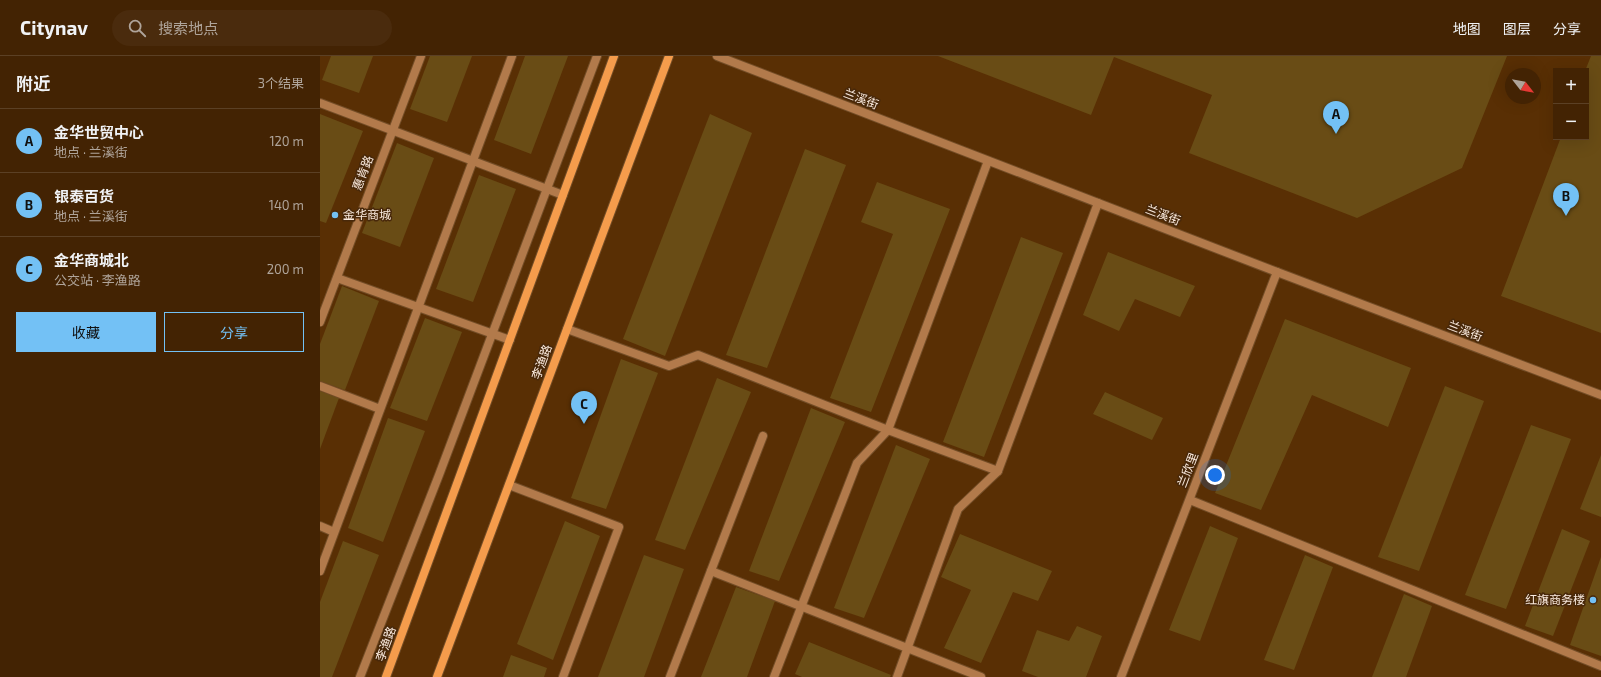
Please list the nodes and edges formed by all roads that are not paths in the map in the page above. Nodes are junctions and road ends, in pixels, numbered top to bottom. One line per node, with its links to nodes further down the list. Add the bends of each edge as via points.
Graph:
1 (421, 56): 8 (street, 惠肯路)
2 (512, 56): 9 (street)
3 (597, 56): 11 (street)
4 (614, 56): 12 (main road, 李渔路)
5 (668, 56): 18 (main road, 李渔路)
6 (717, 56): 10 (street, 兰溪街)
7 (320, 103): 8 (street)
8 (393, 130): 9 (street); 15 (street, 惠肯路)
9 (473, 160): 11 (street); 16 (street)
10 (988, 160): 13 (street, 兰溪街); 24 (street)
11 (547, 188): 12 (street); 19 (street)
12 (563, 195): 20 (main road, 李渔路)
13 (1098, 203): 14 (street, 兰溪街); 26 (street)
14 (1278, 272): 22 (street, 兰溪街); 28 (street, 兰欣里)
15 (337, 278): 16 (street); 17 (street, 惠肯路)
16 (418, 307): 19 (street); 23 (street)
17 (320, 322)
18 (567, 329): 24 (street, via 669,366 698,355); 27 (main road, 李渔路)
19 (492, 334): 20 (street); 36 (street)
20 (510, 340): 37 (main road, 李渔路)
21 (320, 386): 23 (street)
22 (1601, 395)
23 (380, 409): 30 (street)
24 (888, 430): 26 (street); 33 (street, via 857,463)
25 (763, 436): 32 (street)
26 (998, 471): 34 (street, via 958,509)
27 (509, 484): 38 (main road, 李渔路); 39 (street, via 619,528)
28 (1190, 500): 35 (street); 44 (street, 兰欣里)
29 (320, 526): 30 (street)
30 (334, 532): 31 (street)
31 (320, 570)
32 (711, 570): 33 (street); 40 (street)
33 (801, 606): 34 (street); 41 (street)
34 (909, 648): 42 (street); 43 (street)
35 (1601, 666)
36 (360, 677)
37 (386, 677)
38 (437, 677)
39 (563, 677)
40 (670, 677)
41 (774, 677)
42 (897, 677)
43 (981, 677)
44 (1121, 677)

